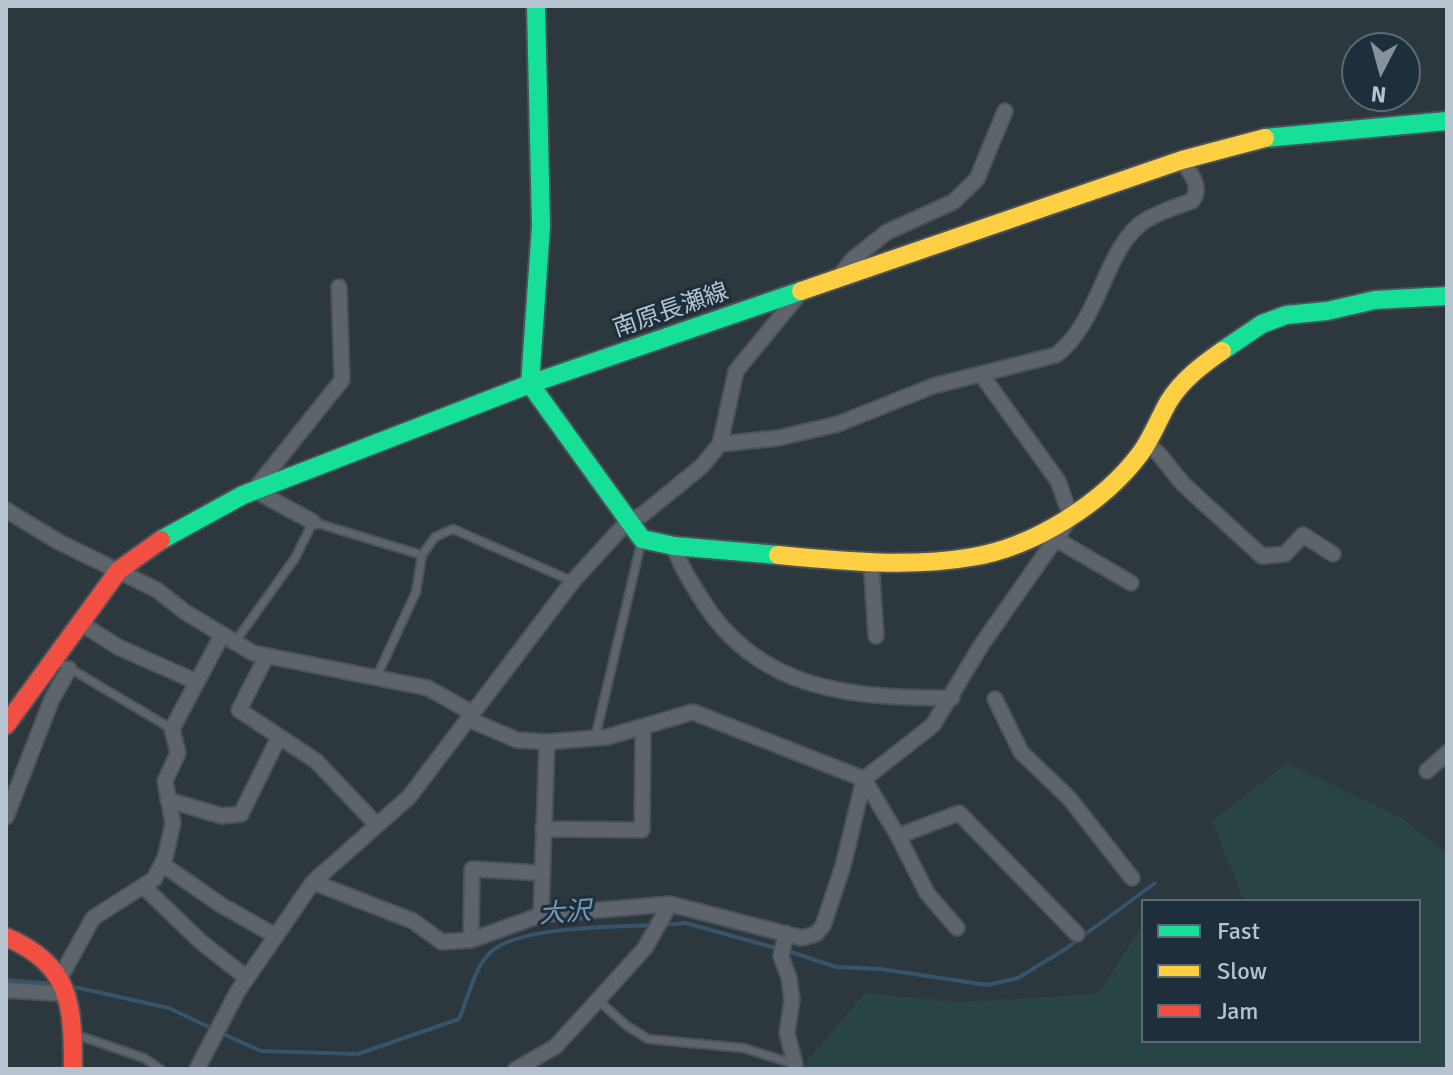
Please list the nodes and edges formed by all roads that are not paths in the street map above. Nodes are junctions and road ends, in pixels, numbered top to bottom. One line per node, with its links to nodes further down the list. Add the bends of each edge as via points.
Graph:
1 (536, 6): 10 (street, via 541,226)
2 (1005, 111): 5 (street, via 977,179 953,202 887,232)
3 (1447, 121): 4 (street, 南原長瀬線, via 1271,137)
4 (1182, 160): 5 (street, 南原長瀬線); 9 (street, via 1197,195 1144,221 1126,240 1089,316 1068,345 1056,355)
5 (839, 277): 7 (street, 南原長瀬線)
6 (339, 287): 13 (street, via 342,380)
7 (800, 293): 10 (street, 南原長瀬線); 11 (street, via 736,371)
8 (1447, 296): 12 (street, via 1375,300 1262,324 1199,367 1171,398)
9 (981, 374): 11 (street, via 901,397 838,424); 15 (street, via 1058,481)
10 (530, 384): 13 (street, 南原長瀬線); 16 (street)
11 (720, 444): 16 (street, via 702,466)
12 (1146, 444): 15 (street, via 1125,474); 21 (street, via 1262,556 1285,554 1303,535)
13 (254, 490): 17 (street); 24 (street, 南原長瀬線, via 177,530)
14 (6, 510): 24 (street)
15 (1071, 517): 18 (street); 23 (street, via 974,557)
16 (628, 521): 19 (street); 25 (street)
17 (313, 522): 22 (lane); 29 (lane, via 295,558)
18 (1054, 538): 26 (street); 35 (street)
19 (642, 539): 20 (street); 42 (lane)
20 (674, 546): 23 (street); 35 (street, via 719,626 767,666 846,694)
21 (1333, 554)
22 (422, 555): 25 (lane, via 435,537 453,529); 33 (lane, via 416,592)
23 (871, 561): 28 (street)
24 (119, 570): 27 (street, 南原長瀬線); 29 (street)
25 (573, 581): 37 (street)
26 (1131, 583)
27 (79, 622): 31 (street, 南原長瀬線); 34 (street, via 118,647)
28 (876, 636)
29 (228, 639): 30 (street); 34 (street)
30 (266, 657): 33 (street); 41 (street, via 239,710)
31 (52, 658): 32 (lane); 38 (street, 南原長瀬線)
32 (69, 669): 40 (lane); 48 (street)
33 (377, 676): 37 (street, via 428,688)
34 (197, 682): 40 (street)
35 (952, 698): 46 (street, via 933,725)
36 (995, 699): 54 (street, via 1021,752 1069,798)
37 (470, 716): 43 (street, via 517,740); 49 (street, via 409,797)
38 (6, 725)
39 (643, 728): 42 (street); 46 (street, via 693,712); 50 (street, via 642,830)
40 (172, 729): 47 (street, via 178,753 165,781)
41 (279, 737): 47 (street, via 241,814 222,816); 49 (street, via 316,761)
42 (595, 738): 43 (street)
43 (547, 742): 50 (street)
44 (1447, 753): 45 (street)
45 (1427, 771)
46 (864, 779): 51 (street); 60 (street, via 823,926 809,938)
47 (168, 800): 52 (street, via 173,823)
48 (6, 817)
49 (377, 825): 55 (street)
50 (543, 829): 53 (street)
51 (898, 836): 59 (street, via 927,893); 61 (street, via 959,813)
52 (162, 864): 56 (street); 62 (street)
53 (542, 873): 58 (street); 64 (street, via 472,869)
54 (1132, 878)
55 (313, 882): 62 (street); 64 (street, via 413,921 442,942)
56 (144, 887): 65 (street, via 93,918); 66 (street)
57 (670, 904): 58 (street); 60 (street); 69 (street, via 645,948)
58 (541, 915): 64 (street)
59 (957, 928)
60 (786, 933): 71 (street, via 781,956 791,989 787,1033)
61 (1077, 934)
62 (276, 936): 66 (street)
63 (6, 937): 65 (street, via 45,957)
64 (471, 940)
65 (61, 976): 68 (street)
66 (247, 978): 74 (street)
67 (6, 990): 68 (street)
68 (68, 994): 70 (street)
69 (598, 1000): 71 (lane, via 648,1039 743,1048); 75 (street, via 555,1047)
70 (74, 1034): 72 (street); 73 (lane, via 144,1058)
71 (795, 1064)
72 (73, 1069)
73 (160, 1069)
74 (197, 1069)
75 (516, 1069)

